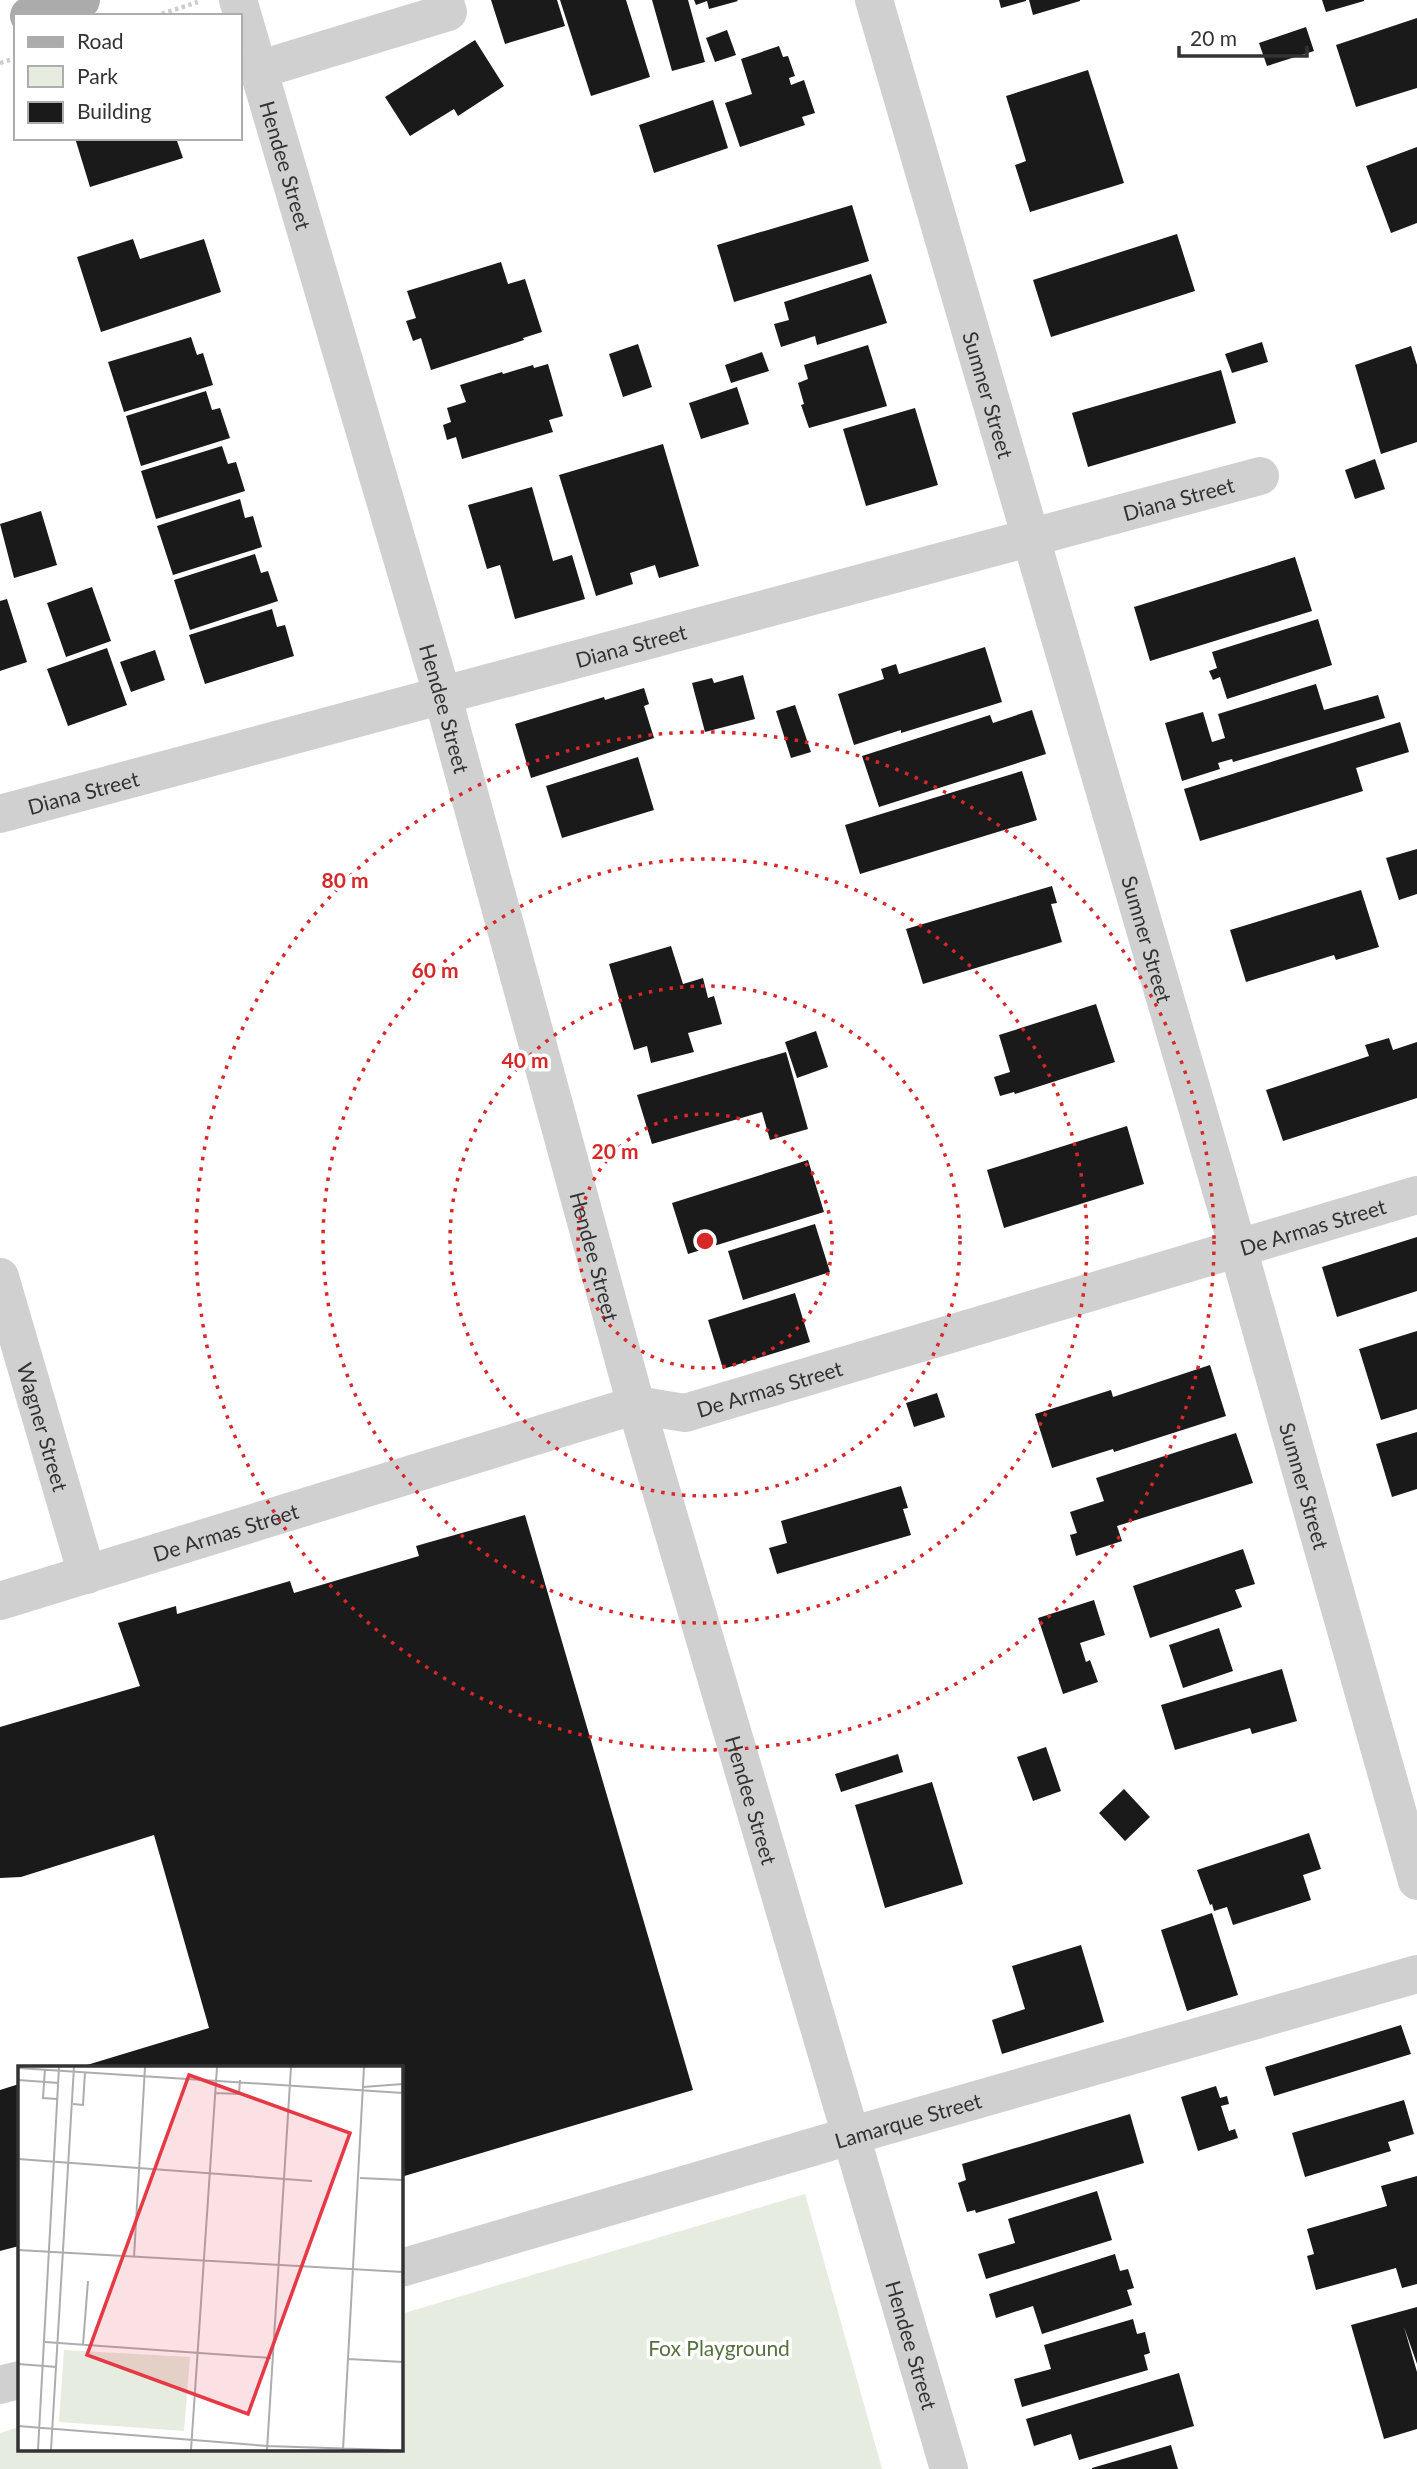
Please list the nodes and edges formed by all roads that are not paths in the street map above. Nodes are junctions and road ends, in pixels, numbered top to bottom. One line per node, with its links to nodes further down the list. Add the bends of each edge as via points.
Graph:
1 (81, 0): 5 (main road)
2 (238, 0): 6 (street, Hendee Street)
3 (444, 0): 6 (street, via 448,12)
4 (874, 0): 8 (street, Sumner Street)
5 (36, 14)
6 (258, 70): 9 (street, Hendee Street)
7 (1260, 476): 8 (street, Diana Street)
8 (1030, 538): 9 (street, Diana Street); 12 (street, Sumner Street)
9 (442, 695): 10 (street, Diana Street); 14 (street, Hendee Street)
10 (0, 814)
11 (1417, 1195): 12 (street, De Armas Street)
12 (1238, 1248): 14 (street, De Armas Street, via 685,1413); 17 (street, Sumner Street)
13 (0, 1277): 15 (street, Wagner Street)
14 (636, 1405): 15 (street, De Armas Street); 19 (street, Hendee Street)
15 (87, 1575): 16 (street, De Armas Street)
16 (0, 1601)
17 (1417, 1881)
18 (1417, 1974): 19 (street, Lamarque Street)
19 (850, 2136): 20 (street, Lamarque Street); 23 (street, Hendee Street)
20 (402, 2268)
21 (18, 2380): 22 (street)
22 (0, 2385)
23 (949, 2469)

